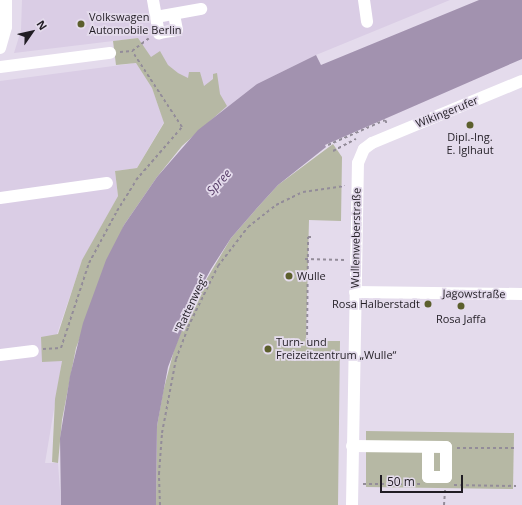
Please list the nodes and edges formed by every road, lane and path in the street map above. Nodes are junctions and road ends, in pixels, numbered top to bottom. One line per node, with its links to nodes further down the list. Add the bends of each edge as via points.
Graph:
1 (6, 0): 9 (street, via 6,26)
2 (153, 0): 6 (street)
3 (364, 0): 7 (street)
4 (201, 9): 5 (street)
5 (174, 14): 6 (street); 8 (street, via 177,30)
6 (156, 17): 8 (street)
7 (367, 22)
8 (159, 33): 10 (path, via 142,41)
9 (0, 48)
10 (132, 51): 11 (path); 28 (path, via 182,127 136,180 117,210 89,263 61,348)
11 (110, 53): 12 (street)
12 (0, 67)
13 (522, 81): 16 (street, Wikingerufer)
14 (387, 124): 17 (path, via 385,120)
15 (358, 139): 18 (path)
16 (372, 143): 25 (street, Wullenweberstraße, via 364,149 358,163)
17 (328, 145)
18 (333, 151)
19 (107, 183): 21 (street)
20 (345, 187): 35 (path, "Rattenweg", via 303,192 276,204 248,227 218,266 188,326 176,359 162,433)
21 (0, 198)
22 (312, 237): 23 (path, via 308,236)
23 (307, 259): 24 (path); 27 (path)
24 (345, 260)
25 (355, 292): 26 (street, Jagowstraße); 30 (street, Wullenweberstraße)
26 (522, 294)
27 (307, 341)
28 (33, 351): 29 (street)
29 (0, 355)
30 (352, 446): 31 (street); 36 (street, Wullenweberstraße)
31 (428, 447): 32 (street); 34 (street, via 428,477)
32 (446, 447): 33 (path); 34 (street)
33 (516, 448)
34 (446, 477): 37 (path)
35 (160, 505)
36 (352, 505)
37 (444, 505)

